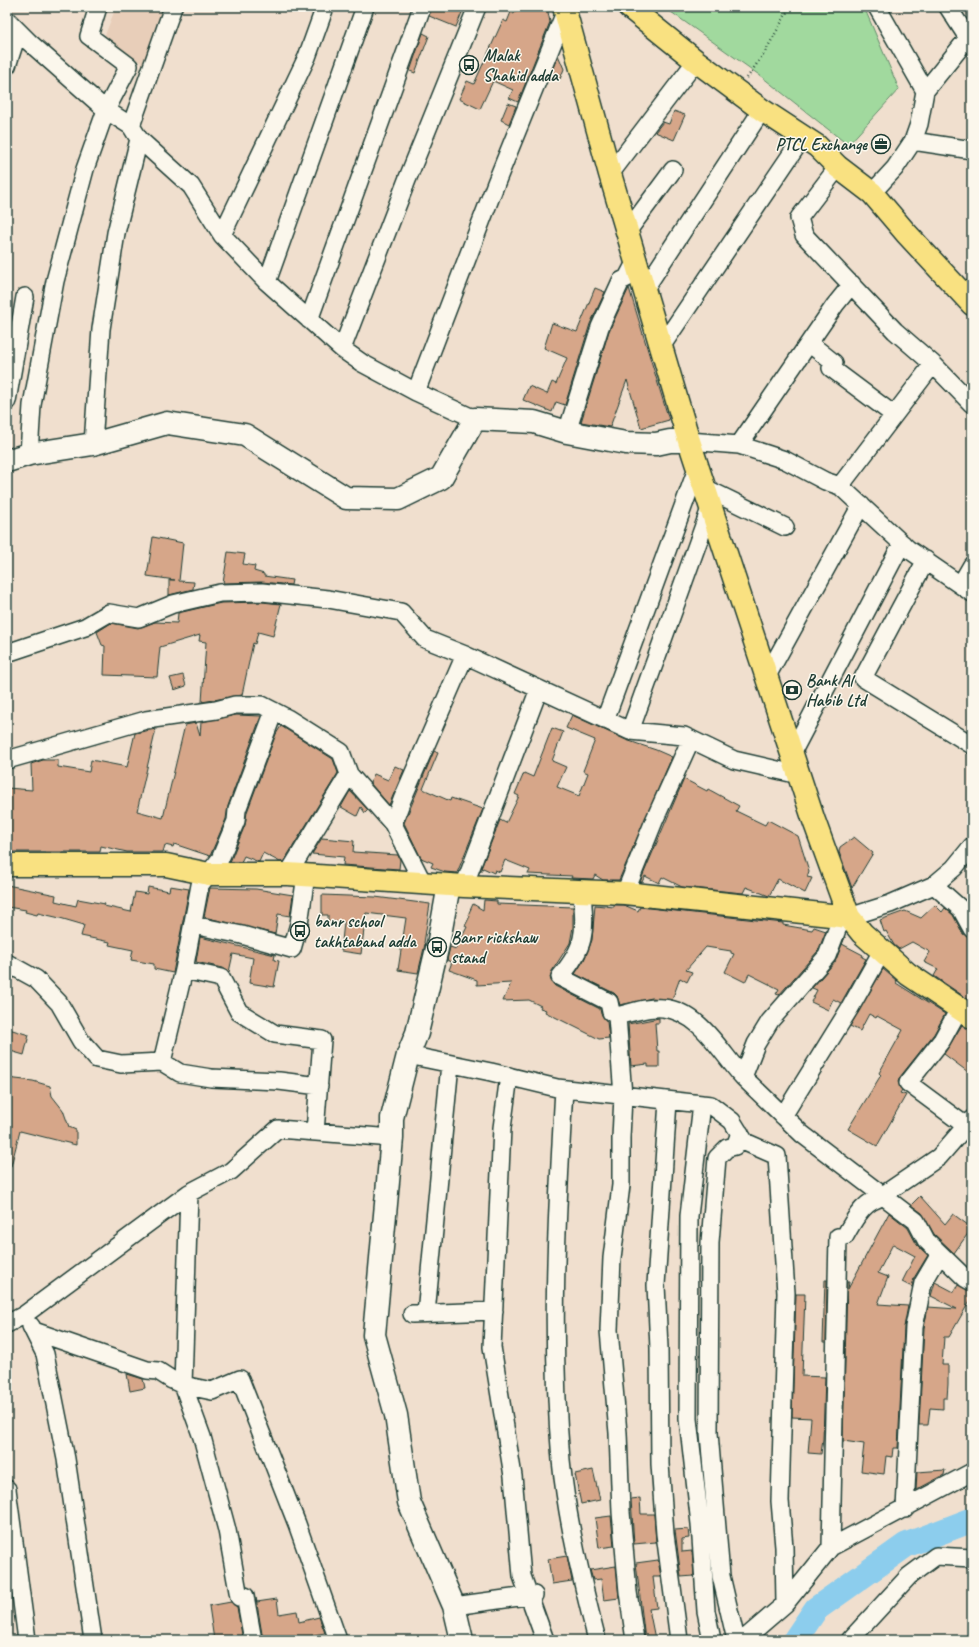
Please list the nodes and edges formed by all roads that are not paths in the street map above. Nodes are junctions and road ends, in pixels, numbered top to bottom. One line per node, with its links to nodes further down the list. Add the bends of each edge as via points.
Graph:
1 (98, 7): 16 (street, via 89,36 129,66)
2 (173, 7): 18 (street)
3 (326, 7): 27 (street, via 307,57)
4 (365, 7): 29 (street)
5 (422, 7): 34 (street)
6 (477, 7): 37 (street)
7 (629, 7): 13 (main road)
8 (877, 7): 15 (street)
9 (948, 7): 12 (street)
10 (565, 8): 24 (main road); 39 (street)
11 (13, 26): 14 (street); 16 (street)
12 (970, 36): 15 (street)
13 (696, 61): 17 (main road); 24 (street)
14 (7, 66)
15 (925, 91): 20 (street)
16 (106, 110): 18 (street); 48 (street, via 85,169 55,281 32,404)
17 (762, 110): 19 (main road); 31 (street)
18 (135, 133): 27 (street, via 191,186); 46 (street, via 113,248 101,329)
19 (804, 138): 22 (main road, via 817,146); 36 (street)
20 (913, 141): 21 (street); 25 (street, via 895,168)
21 (972, 150)
22 (838, 167): 25 (main road); 30 (street, via 799,218 804,235)
23 (673, 170): 26 (street)
24 (610, 174): 26 (main road)
25 (872, 193): 33 (main road, via 906,234)
26 (627, 232): 28 (main road)
27 (222, 235): 29 (street)
28 (636, 261): 31 (main road); 44 (street, via 627,278 620,281 600,327)
29 (267, 282): 34 (street)
30 (852, 284): 35 (street); 38 (street, via 896,331)
31 (644, 290): 36 (main road)
32 (25, 297): 40 (street)
33 (972, 304)
34 (309, 320): 37 (street)
35 (809, 343): 42 (street, via 834,363 831,368); 47 (street)
36 (661, 346): 45 (main road)
37 (342, 349): 39 (street, via 362,363)
38 (933, 364): 41 (street); 42 (street)
39 (416, 392): 43 (street)
40 (7, 401)
41 (972, 404)
42 (894, 415): 51 (street)
43 (475, 419): 44 (main road, via 534,422); 46 (main road, via 440,478 398,499 346,498 245,435 167,423)
44 (567, 432): 45 (main road, via 626,443)
45 (689, 441): 47 (street); 50 (main road)
46 (93, 444): 48 (main road)
47 (739, 445): 51 (street, via 785,460)
48 (29, 454): 49 (main road)
49 (7, 461)
50 (698, 466): 52 (main road); 64 (street)
51 (840, 486): 53 (street)
52 (708, 497): 54 (street); 61 (main road); 65 (street)
53 (861, 506): 55 (street); 61 (street)
54 (785, 527)
55 (902, 543): 56 (street); 68 (street)
56 (926, 560): 58 (street); 67 (street, via 863,678)
57 (972, 565): 58 (street)
58 (967, 588)
59 (7, 654): 60 (street, via 85,627 109,613 139,618 174,604 220,592 262,592 328,599 401,612 425,639)
60 (465, 655): 62 (street); 72 (street)
61 (767, 676): 68 (main road)
62 (539, 689): 64 (street); 78 (street)
63 (274, 711): 69 (street, via 262,705 235,705 146,720); 70 (street, via 341,752); 75 (street, via 237,810 236,821 220,859)
64 (605, 720): 65 (street)
65 (630, 731): 66 (street, via 684,736)
66 (691, 739): 71 (street, via 734,760); 81 (street)
67 (972, 745)
68 (792, 753): 71 (main road)
69 (7, 760)
70 (349, 774): 72 (street); 76 (street)
71 (799, 775): 82 (main road)
72 (393, 824): 77 (street)
73 (972, 846): 79 (street, via 954,868)
74 (7, 865): 75 (main road, via 166,865)
75 (209, 874): 76 (main road); 83 (street, via 200,885)
76 (297, 874): 77 (main road); 83 (street, via 299,924 292,949)
77 (423, 883): 78 (main road)
78 (457, 885): 80 (main road); 90 (main road, via 439,940 417,1033)
79 (934, 885): 82 (street, via 890,904); 84 (street, via 961,909)
80 (582, 892): 81 (main road); 89 (street, via 585,925 581,947 560,977 609,1002 611,1012)
81 (625, 893): 82 (main road)
82 (849, 917): 85 (main road); 94 (street, via 838,927 827,956 770,1021 756,1044)
83 (193, 925): 87 (street)
84 (972, 929)
85 (882, 951): 88 (main road, via 908,974); 100 (street)
86 (7, 963): 91 (street, via 36,979 59,1003 81,1041 97,1059 121,1064)
87 (184, 970): 91 (street); 95 (street, via 221,978 239,1012 275,1034 322,1040)
88 (966, 1013): 101 (street, via 908,1083)
89 (617, 1016): 94 (street, via 662,1007 684,1014 707,1032); 97 (street)
90 (408, 1055): 92 (street); 104 (main road, via 392,1118)
91 (162, 1062): 95 (street, via 180,1073 211,1078 279,1081)
92 (450, 1064): 93 (street); 109 (street, via 419,1314)
93 (509, 1076): 96 (street); 109 (street, via 502,1128)
94 (743, 1077): 100 (street)
95 (319, 1086): 102 (street)
96 (564, 1089): 97 (street); 128 (street, via 556,1253 555,1349 561,1461 577,1561)
97 (623, 1096): 98 (street); 129 (street, via 621,1185 612,1258 609,1330 618,1433 620,1512)
98 (668, 1101): 99 (street); 130 (street, via 656,1285 660,1464)
99 (702, 1104): 103 (street, via 711,1105 732,1121); 131 (street, via 689,1216 688,1418 700,1524 706,1611)
100 (783, 1116): 106 (street, via 802,1134)
101 (969, 1122): 106 (street, via 939,1158)
102 (315, 1132): 104 (street); 105 (street, via 278,1129 231,1171)
103 (740, 1133): 120 (street, via 745,1142 777,1156 786,1293 780,1501); 132 (street, via 735,1146 727,1148 717,1158 710,1242 709,1434 721,1576)
104 (392, 1138): 121 (main road, via 374,1335 396,1416 409,1502)
105 (189, 1194): 110 (street); 113 (street)
106 (883, 1195): 107 (street, via 916,1221 926,1240); 117 (street, via 869,1202 845,1236 838,1237)
107 (940, 1254): 108 (street); 116 (street, via 923,1283 914,1327)
108 (972, 1282)
109 (494, 1311): 119 (street, via 492,1347 513,1476 522,1576)
110 (24, 1315): 111 (street); 112 (street)
111 (7, 1324)
112 (34, 1331): 113 (street, via 147,1370 158,1371); 123 (street, via 45,1354 66,1459)
113 (183, 1385): 124 (street, via 204,1444 227,1530 239,1597 245,1596); 125 (street, via 212,1391 240,1379 297,1524)
114 (972, 1472): 116 (street)
115 (7, 1489): 122 (street)
116 (905, 1509): 117 (street)
117 (831, 1547): 120 (street)
118 (972, 1558): 134 (street, via 936,1556 909,1576)
119 (531, 1595): 121 (street); 127 (street)
120 (785, 1604): 133 (street)
121 (454, 1606): 126 (main road)
122 (27, 1640)
123 (93, 1640)
124 (253, 1640)
125 (338, 1640)
126 (462, 1640)
127 (546, 1640)
128 (597, 1640)
129 (635, 1640)
130 (679, 1640)
131 (712, 1640)
132 (736, 1640)
133 (743, 1640)
134 (850, 1640)

